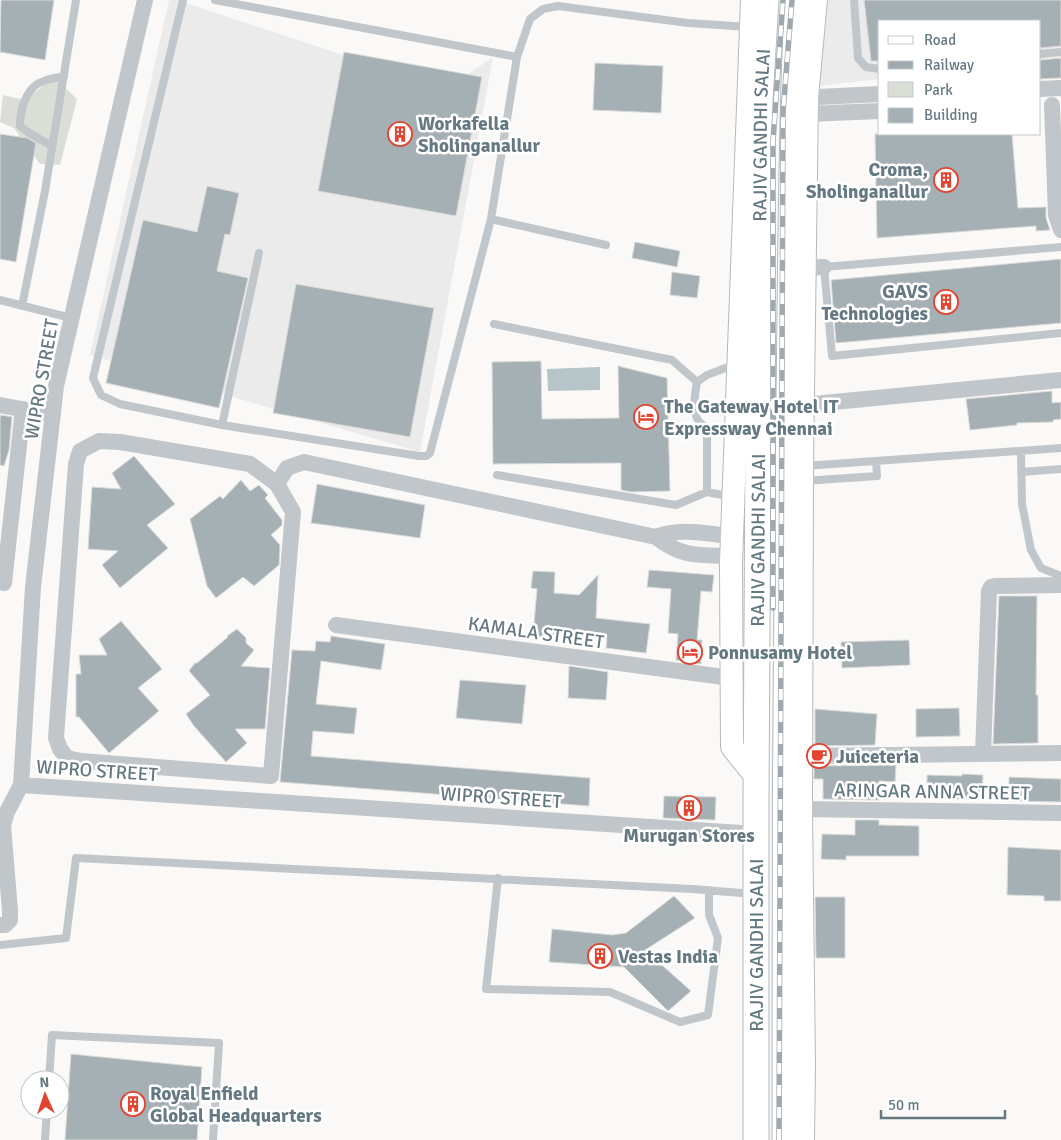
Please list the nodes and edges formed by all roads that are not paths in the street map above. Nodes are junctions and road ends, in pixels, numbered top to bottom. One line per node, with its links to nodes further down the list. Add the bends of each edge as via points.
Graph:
1 (76, 0): 15 (lane)
2 (145, 0): 32 (street, WIPRO STREET)
3 (183, 0): 45 (lane, via 93,378 101,395 120,404)
4 (215, 0): 13 (lane)
5 (752, 0): 10 (street)
6 (766, 0): 22 (main road, RAJIV GANDHI SALAI)
7 (797, 0): 20 (main road, RAJIV GANDHI SALAI)
8 (816, 0): 20 (street)
9 (854, 0): 14 (lane, via 858,58 866,67)
10 (751, 27): 13 (lane, via 688,23 558,6 543,9 530,19); 37 (street)
11 (1061, 52): 12 (lane)
12 (1041, 54)
13 (517, 57): 24 (lane)
14 (878, 69)
15 (64, 76): 23 (lane); 23 (lane, via 42,81 30,91 20,114 20,126)
16 (1061, 88): 17 (street)
17 (1041, 89)
18 (878, 94): 20 (street)
19 (1051, 105): 25 (street, via 1056,215)
20 (800, 108): 21 (street); 22 (main road); 29 (street); 36 (main road, RAJIV GANDHI SALAI)
21 (878, 112)
22 (760, 121): 35 (main road, RAJIV GANDHI SALAI)
23 (52, 146): 31 (lane)
24 (491, 219): 26 (lane); 45 (lane, via 430,453 419,456)
25 (1061, 230)
26 (606, 245)
27 (1061, 247): 29 (lane)
28 (259, 253): 45 (lane)
29 (815, 268): 34 (lane, via 832,356); 41 (street)
30 (0, 300): 31 (lane)
31 (22, 306): 32 (lane)
32 (71, 318): 44 (street, WIPRO STREET)
33 (494, 324): 39 (lane, via 672,360)
34 (1061, 333)
35 (759, 334): 36 (main road, via 768,344 778,344); 40 (main road, RAJIV GANDHI SALAI)
36 (790, 334): 41 (main road, RAJIV GANDHI SALAI)
37 (737, 363): 39 (lane); 47 (street)
38 (1061, 380): 41 (street)
39 (697, 382): 46 (lane, via 694,396 696,416 702,426)
40 (759, 392): 41 (main road, via 765,383 777,380); 70 (main road, RAJIV GANDHI SALAI)
41 (796, 398): 48 (main road, RAJIV GANDHI SALAI)
42 (0, 405): 43 (street)
43 (23, 409): 44 (street); 61 (street)
44 (53, 415): 63 (street, WIPRO STREET)
45 (222, 425)
46 (708, 428): 47 (lane); 57 (lane)
47 (734, 432): 58 (street)
48 (796, 433): 55 (street); 87 (main road, RAJIV GANDHI SALAI, via 784,800)
49 (1061, 448): 50 (lane)
50 (1021, 452): 51 (lane); 53 (lane)
51 (876, 461): 55 (lane); 55 (lane, via 877,476)
52 (1061, 469): 53 (lane)
53 (1021, 472): 60 (lane, via 1022,504 1031,550 1041,568)
54 (497, 474): 57 (lane, via 676,505)
55 (802, 474): 68 (street)
56 (277, 484): 59 (street, via 287,468 304,462 656,537 678,551 698,554); 69 (street, via 294,512); 69 (street, via 250,464 138,445 99,441 80,451 76,464 56,738 67,758 81,761)
57 (707, 492): 58 (lane)
58 (734, 497): 59 (street)
59 (732, 546): 65 (street)
60 (1061, 576)
61 (2, 583): 63 (street)
62 (1061, 585): 67 (street, via 995,586 989,591)
63 (32, 587): 71 (street, WIPRO STREET)
64 (336, 625): 65 (street, KAMALA STREET)
65 (731, 678): 70 (street, via 732,747)
66 (1061, 753): 67 (street)
67 (983, 754): 68 (street)
68 (802, 756): 73 (street)
69 (271, 776): 72 (street)
70 (756, 776): 76 (main road, RAJIV GANDHI SALAI)
71 (21, 785): 72 (street, WIPRO STREET); 75 (street)
72 (270, 802): 76 (street, WIPRO STREET)
73 (801, 809): 74 (street, ARINGAR ANNA STREET); 88 (street)
74 (1061, 813)
75 (2, 826): 80 (street, via 10,920)
76 (756, 834): 79 (main road, RAJIV GANDHI SALAI)
77 (498, 878): 78 (lane); 78 (lane, via 486,989 610,992 680,1022 708,1015 718,938 709,915); 81 (lane, via 76,858 66,938)
78 (709, 890): 79 (lane)
79 (756, 895): 86 (main road, RAJIV GANDHI SALAI)
80 (0, 925)
81 (0, 945)
82 (50, 1070): 85 (lane, via 52,1035 219,1043)
83 (46, 1120): 84 (lane)
84 (45, 1140)
85 (213, 1140)
86 (756, 1140)
87 (785, 1140)
88 (803, 1140)

